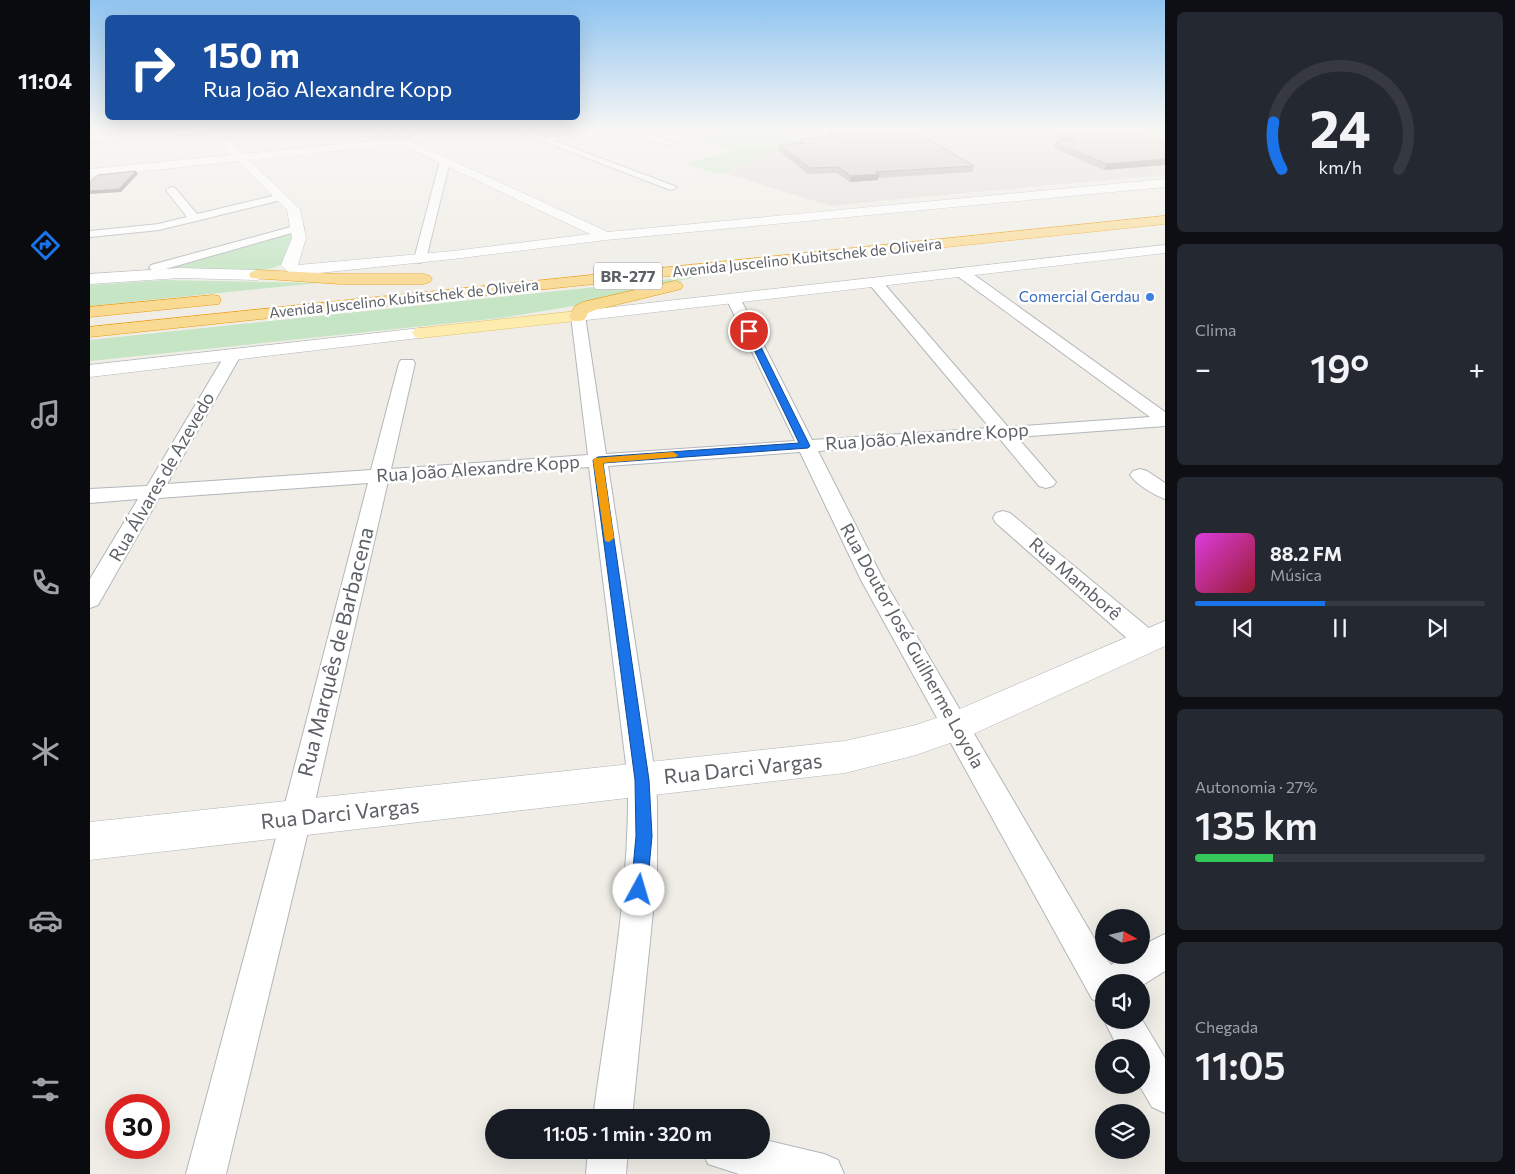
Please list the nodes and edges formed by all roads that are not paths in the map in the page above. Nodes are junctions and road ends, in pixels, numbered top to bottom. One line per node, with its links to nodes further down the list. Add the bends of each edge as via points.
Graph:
1 (268, 185): 8 (street)
2 (438, 185): 16 (street)
3 (495, 185): 13 (street)
4 (666, 185): 6 (street)
5 (1146, 185): 13 (street)
6 (672, 187)
7 (171, 190): 9 (street)
8 (281, 197): 9 (street); 11 (street, via 293,209)
9 (194, 218): 12 (street, via 142,229)
10 (1165, 220): 15 (highway, Avenida Juscelino Kubitschek de Oliveira / BR-277)
11 (298, 228): 16 (street, via 299,242 289,266 293,269); 17 (street)
12 (90, 234)
13 (606, 236): 16 (street)
14 (1165, 249): 18 (street)
15 (876, 250): 28 (highway, via 704,279 589,306); 29 (highway, Avenida Juscelino Kubitschek de Oliveira / BR-277)
16 (420, 259)
17 (155, 268)
18 (961, 272): 23 (street); 34 (street)
19 (257, 276): 21 (street, via 180,273); 22 (highway)
20 (444, 277): 22 (highway, Avenida Juscelino Kubitschek de Oliveira)
21 (90, 279)
22 (424, 279): 24 (highway, Avenida Juscelino Kubitschek de Oliveira)
23 (875, 282): 25 (street); 35 (street)
24 (286, 293)
25 (733, 298): 28 (street); 36 (street, Rua Doutor José Guilherme Loyola)
26 (228, 299): 27 (highway)
27 (90, 312)
28 (578, 316): 30 (main road); 37 (street)
29 (90, 332)
30 (421, 333): 31 (street)
31 (233, 355): 33 (street); 41 (street, Rua Álvares de Azevedo)
32 (407, 362): 38 (street, Rua Marquês de Barbacena)
33 (90, 371)
34 (1165, 420): 35 (street, Rua João Alexandre Kopp)
35 (1003, 432): 36 (street, Rua João Alexandre Kopp); 40 (street)
36 (805, 446): 37 (street, Rua João Alexandre Kopp); 47 (street, Rua Doutor José Guilherme Loyola, via 872,580)
37 (598, 460): 38 (street, Rua João Alexandre Kopp); 48 (street)
38 (379, 475): 41 (street, Rua João Alexandre Kopp); 49 (street, Rua Marquês de Barbacena)
39 (1140, 475): 42 (street)
40 (1046, 482)
41 (153, 491): 43 (street, Rua João Alexandre Kopp); 45 (street, Rua Álvares de Azevedo)
42 (1165, 492)
43 (90, 496)
44 (1003, 518): 46 (street, Rua Mamborê)
45 (90, 598)
46 (1156, 637): 47 (street, Rua Darci Vargas)
47 (955, 726): 48 (street, Rua Darci Vargas, via 916,740 845,757); 52 (street, Rua Doutor José Guilherme Loyola)
48 (642, 780): 49 (street, Rua Darci Vargas); 56 (street, via 644,836 641,872)
49 (296, 819): 50 (street, Rua Darci Vargas); 59 (street, Rua Marquês de Barbacena)
50 (90, 842)
51 (1165, 951): 53 (street)
52 (1097, 974)
53 (1129, 974)
54 (1150, 1068): 55 (street)
55 (1165, 1094)
56 (613, 1109)
57 (607, 1159): 60 (street)
58 (760, 1159): 61 (street)
59 (206, 1174)
60 (606, 1174)
61 (824, 1174)

